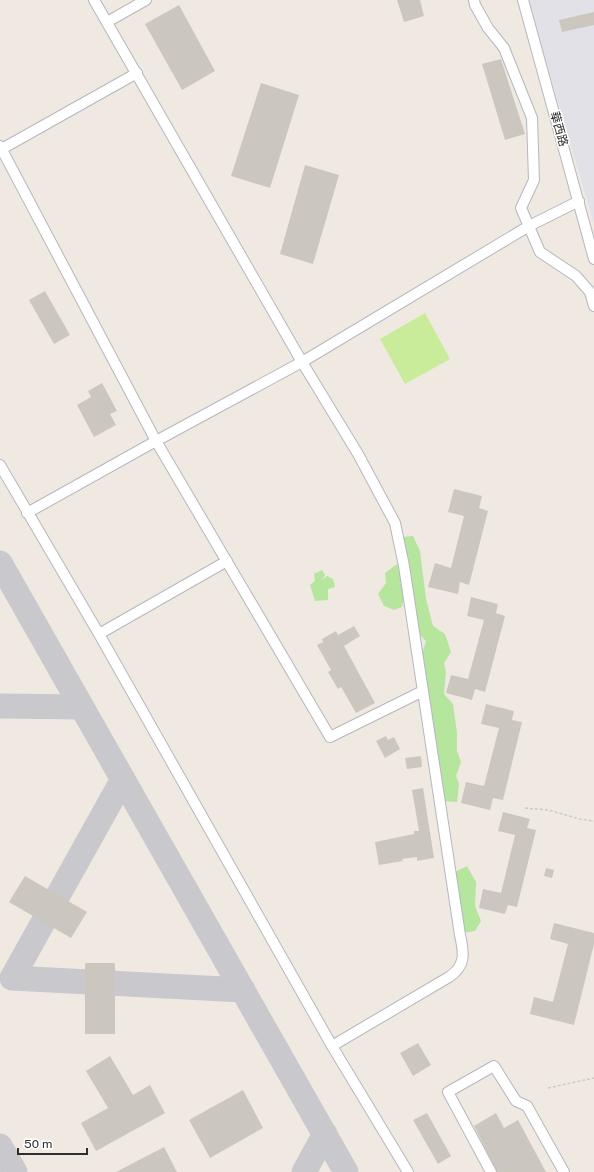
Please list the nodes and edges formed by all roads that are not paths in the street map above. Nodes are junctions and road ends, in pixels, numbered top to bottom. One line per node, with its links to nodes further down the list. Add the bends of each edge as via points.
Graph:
1 (94, 0): 5 (street)
2 (146, 0): 5 (street)
3 (474, 0): 9 (street, via 488,28 504,48 532,118 534,180 521,208)
4 (523, 0): 8 (street, 華西路)
5 (107, 22): 6 (street)
6 (137, 73): 7 (street); 12 (street)
7 (1, 148): 13 (street)
8 (579, 200): 9 (street); 10 (street, 華西路)
9 (528, 226): 11 (street, via 540,252 576,276 590,292); 12 (street)
10 (594, 259)
11 (594, 306)
12 (302, 362): 13 (street); 18 (street, via 358,454 395,523)
13 (156, 441): 15 (street); 16 (street)
14 (0, 465): 15 (street)
15 (27, 513): 17 (street)
16 (227, 561): 17 (street); 18 (street, via 330,737)
17 (99, 634): 19 (street)
18 (423, 691): 19 (street, via 463,949 462,959 457,972 449,978)
19 (332, 1046): 20 (street)
20 (408, 1172)
21 (491, 1172): 22 (street, via 448,1092 494,1066 516,1101 527,1106)
22 (564, 1172)

